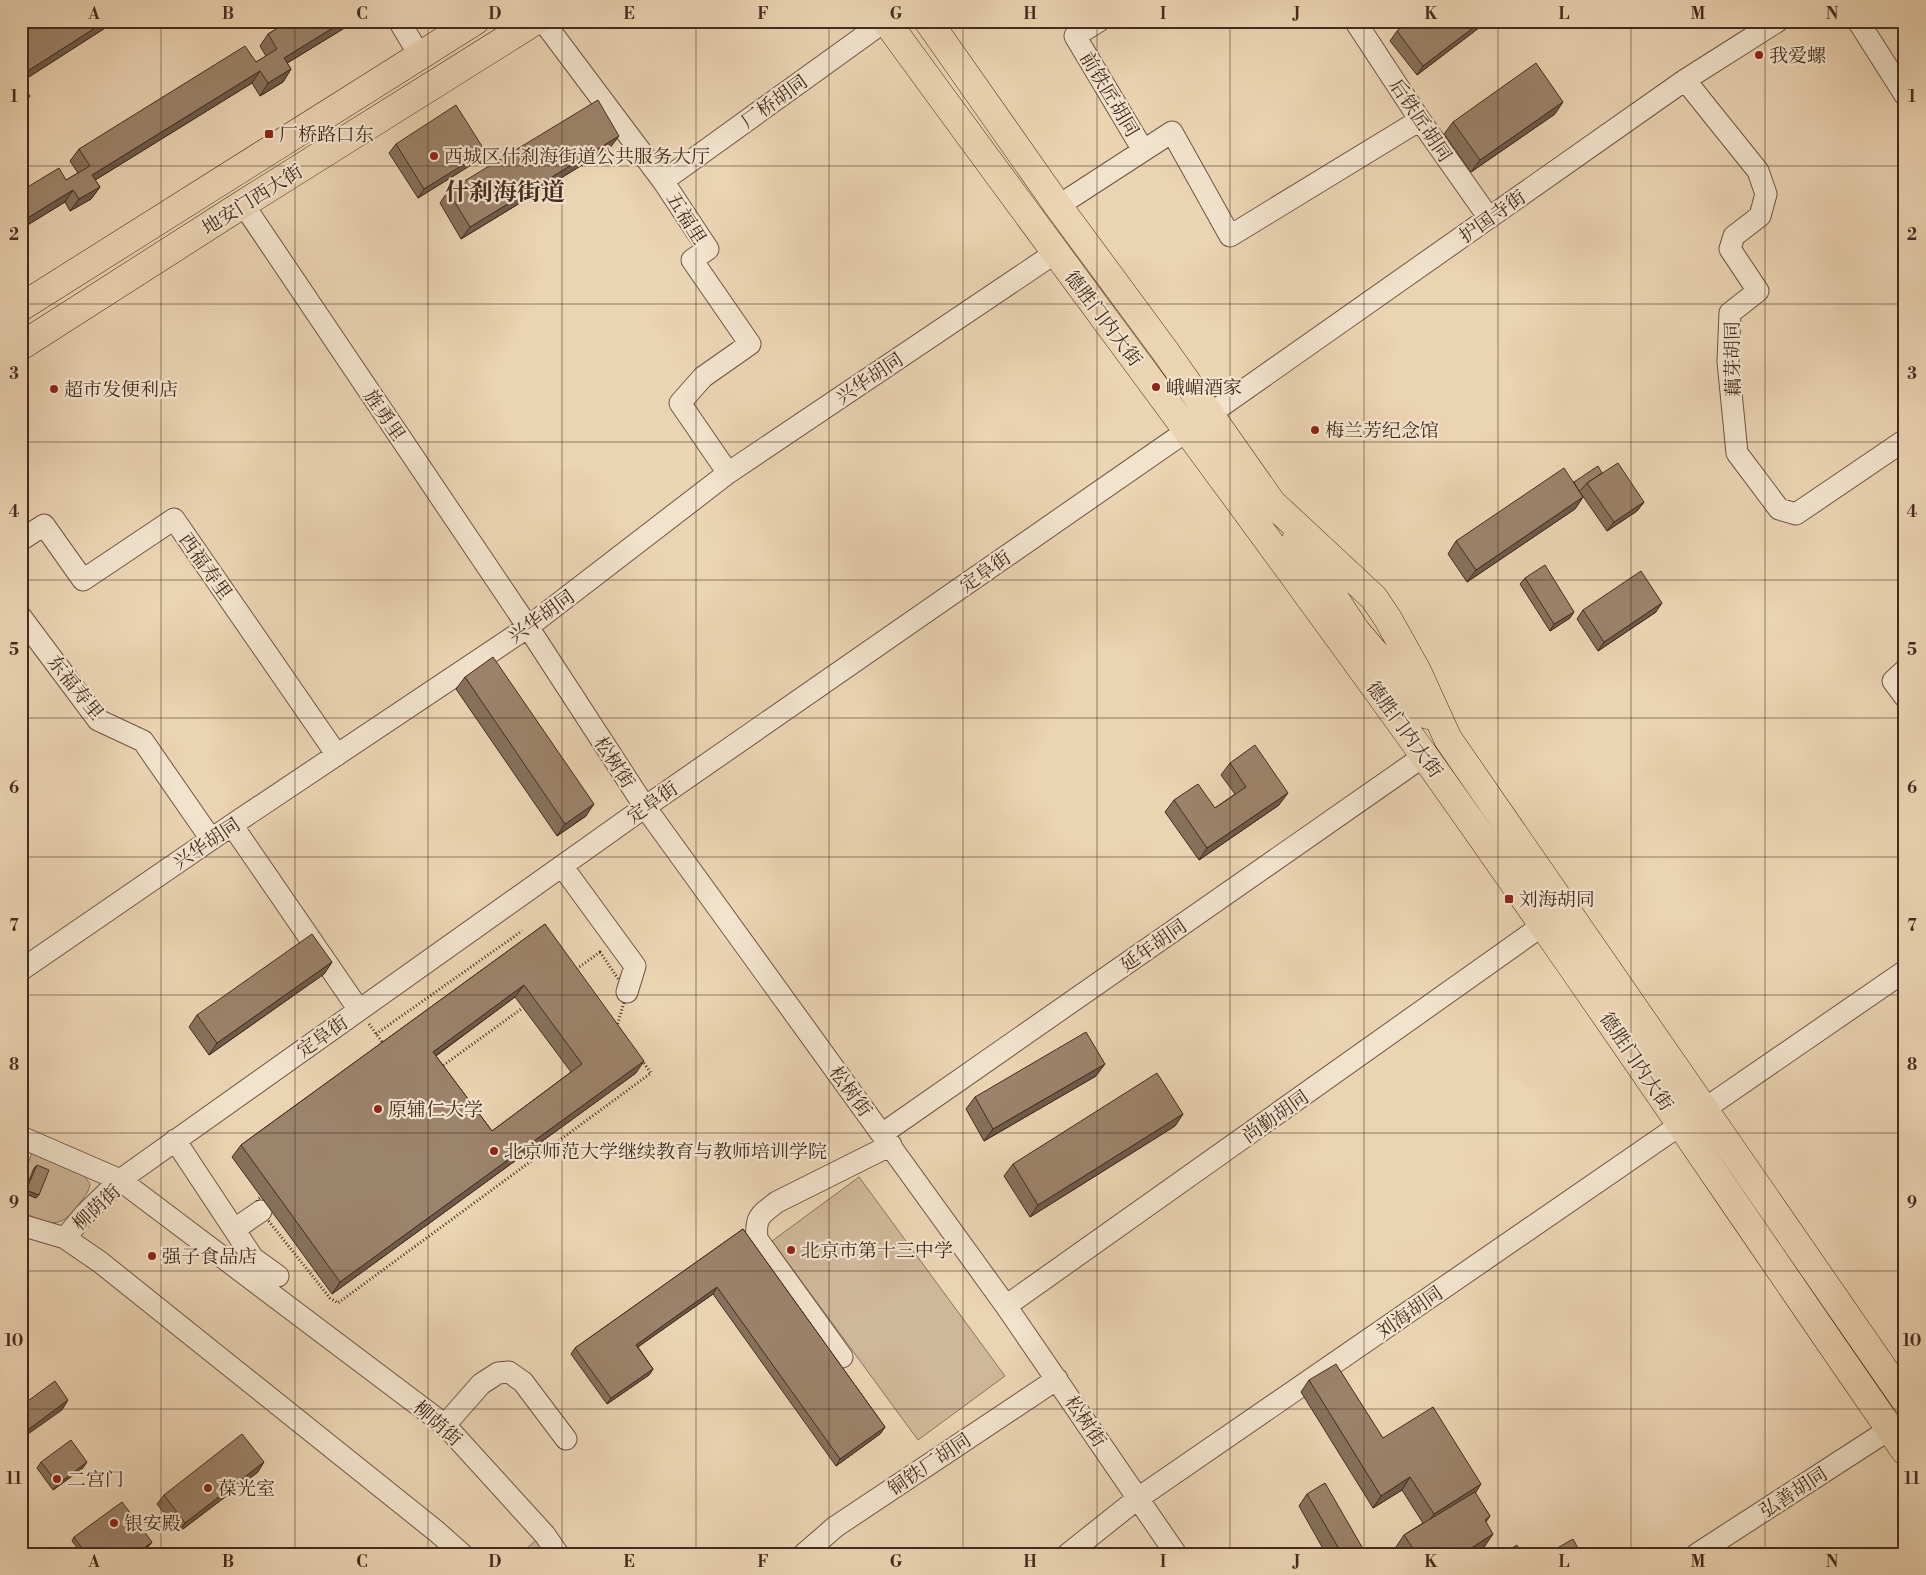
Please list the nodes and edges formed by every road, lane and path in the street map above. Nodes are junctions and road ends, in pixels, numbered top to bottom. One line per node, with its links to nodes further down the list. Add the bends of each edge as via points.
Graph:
1 (399, 21): 11 (street)
2 (475, 21): 11 (main road, 地安门西大街)
3 (535, 21): 17 (main road, 地安门西大街)
4 (543, 21): 16 (street, 五福里)
5 (885, 21): 16 (street, 厂桥胡同); 20 (main road, 德胜门内大街)
6 (928, 21): 18 (main road, 德胜门内大街)
7 (1099, 21): 15 (street, 前铁匠胡同, via 1075,36)
8 (1355, 21): 14 (street, 后铁匠胡同)
9 (1778, 21): 12 (street, 护国寺街)
10 (1858, 21): 13 (street)
11 (420, 56): 21 (main road, 地安门西大街)
12 (1685, 80): 19 (street, 护国寺街); 27 (street, 藕芽胡同, via 1758,171 1766,194 1760,216 1734,236 1730,249 1758,291 1730,312 1728,362 1737,452 1779,509 1796,514)
13 (1905, 95)
14 (1420, 120): 15 (street, via 1230,236 1172,132); 19 (street, 后铁匠胡同)
15 (1143, 150): 18 (street)
16 (663, 180): 28 (street, 五福里, via 708,249 692,260 750,344 703,377 680,403)
17 (243, 204): 22 (main road, 地安门西大街); 32 (street, 旌勇里)
18 (1058, 206): 23 (main road, 德胜门内大街)
19 (1489, 218): 25 (street, 护国寺街)
20 (1055, 253): 24 (main road, 德胜门内大街); 28 (street, 兴华胡同)
21 (21, 307)
22 (22, 344)
23 (1165, 352): 24 (main road); 25 (main road, 德胜门内大街)
24 (1142, 368): 26 (main road, 德胜门内大街)
25 (1210, 414): 26 (main road); 29 (main road, 德胜门内大街)
26 (1188, 430): 29 (main road, 德胜门内大街); 37 (street, 定阜街)
27 (1905, 440)
28 (728, 473): 32 (street, 兴华胡同)
29 (1262, 510): 36 (main road, 德胜门内大街); 51 (main road, 德胜门内大街, via 1374,598 1417,671 1448,739)
30 (21, 540): 35 (street, 西福寿里, via 44,525 83,580 174,519)
31 (21, 617): 39 (street, 东福寿里, via 98,720 143,741)
32 (528, 627): 35 (street, 兴华胡同); 37 (street, 松树街)
33 (1905, 670): 34 (street, via 1893,681)
34 (1905, 697)
35 (337, 756): 38 (street, 兴华胡同)
36 (1424, 756): 41 (main road, 德胜门内大街); 54 (street, 延年胡同)
37 (645, 807): 40 (street, 定阜街); 54 (street, 松树街)
38 (232, 825): 39 (street, 兴华胡同); 46 (street)
39 (211, 839): 43 (street, 兴华胡同)
40 (562, 866): 45 (street, via 635,966); 46 (street, 定阜街)
41 (1543, 925): 52 (main road, 德胜门内大街); 62 (street, 尚勤胡同)
42 (522, 931): 47 (path)
43 (21, 970)
44 (1905, 971): 51 (street)
45 (627, 992): 50 (path, via 600,952); 57 (path, via 617,1026 651,1073 338,1303 330,1298)
46 (359, 1010): 47 (path); 55 (street, 定阜街)
47 (376, 1034): 48 (path)
48 (387, 1049)
49 (409, 1079): 50 (path)
50 (414, 1087): 57 (path, via 256,1200)
51 (1703, 1110): 52 (main road); 65 (main road, 德胜门内大街)
52 (1680, 1125): 67 (main road, 德胜门内大街); 69 (street, 刘海胡同)
53 (21, 1137): 56 (street)
54 (887, 1139): 62 (street, 松树街); 63 (street, 延年胡同, via 777,1202 760,1215 756,1226 757,1239)
55 (176, 1140): 56 (street, 定阜街); 59 (street)
56 (120, 1180): 60 (street, 柳荫街); 66 (street, 柳荫街)
57 (261, 1211): 59 (street)
58 (21, 1225): 60 (street)
59 (235, 1229): 61 (street, via 253,1258)
60 (65, 1238): 70 (street, 柳荫街, via 107,1268)
61 (278, 1276)
62 (1006, 1306): 64 (street, 松树街)
63 (842, 1357)
64 (1057, 1379): 69 (street, 松树街); 72 (street, 铜铁厂胡同, via 835,1527)
65 (1905, 1400)
66 (445, 1425): 68 (street, via 481,1384 498,1373 509,1372 523,1382); 71 (street, 柳荫街, via 545,1535)
67 (1900, 1434): 75 (street, 弘善胡同)
68 (566, 1439)
69 (1137, 1499): 73 (street, 刘海胡同); 74 (street, 松树街)
70 (462, 1554)
71 (558, 1554)
72 (804, 1554)
73 (1068, 1554)
74 (1176, 1554)
75 (1697, 1554)

